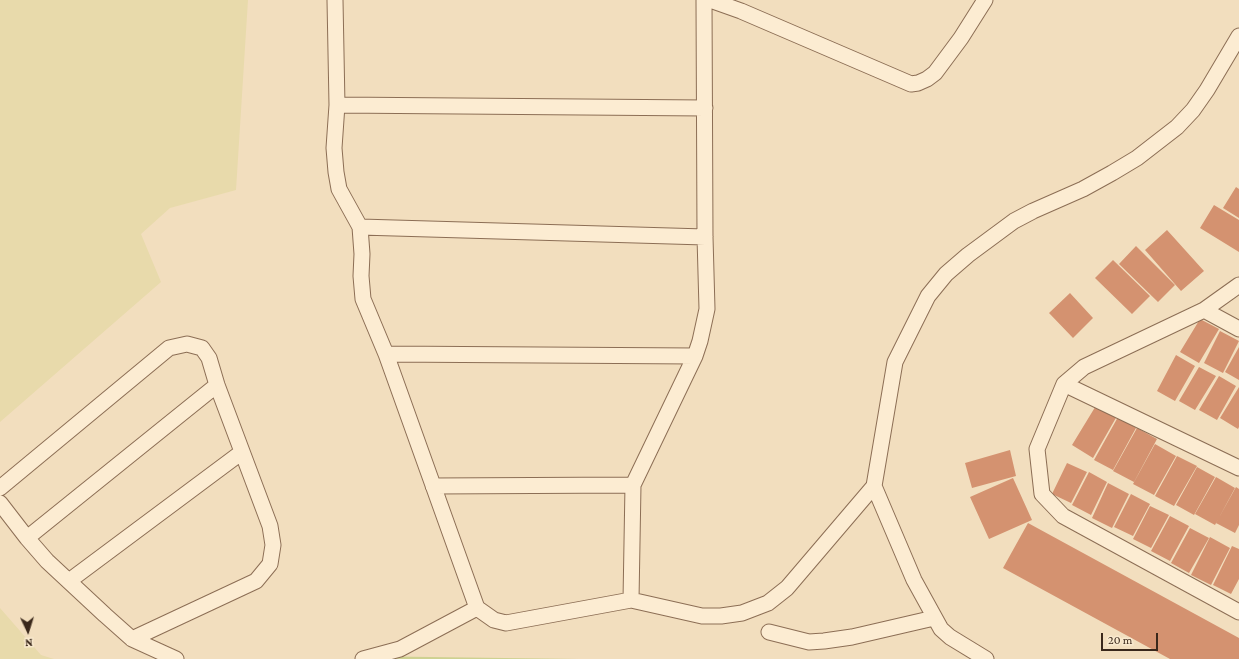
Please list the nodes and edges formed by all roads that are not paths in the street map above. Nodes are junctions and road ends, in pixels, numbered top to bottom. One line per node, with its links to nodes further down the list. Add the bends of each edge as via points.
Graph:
1 (335, 0): 6 (street)
2 (704, 0): 7 (street)
3 (710, 0): 4 (street, via 911,84 927,79 935,73)
4 (985, 0)
5 (1239, 36): 21 (street, via 1207,90 1177,127 1137,158 1112,173 1014,221 946,274 928,296 895,362)
6 (337, 105): 7 (street); 8 (street, via 334,148 339,189)
7 (705, 108): 9 (street)
8 (360, 226): 9 (street); 13 (street, via 364,299)
9 (705, 237): 14 (street, via 707,309)
10 (1239, 285): 11 (street)
11 (1204, 310): 12 (street); 15 (street, via 1084,367)
12 (1239, 329)
13 (386, 354): 14 (street); 20 (street)
14 (695, 356): 19 (street)
15 (1064, 384): 18 (street); 28 (street, via 1037,449 1042,494 1063,516)
16 (217, 385): 17 (street); 22 (street, via 209,358 202,348 187,344 169,348); 24 (street)
17 (242, 452): 25 (street); 31 (street, via 270,526 273,545 270,564 256,581)
18 (1239, 468)
19 (633, 485): 20 (street); 26 (street)
20 (433, 486): 27 (street)
21 (874, 486): 26 (street, via 787,588 768,603 742,613 702,616); 29 (street, via 914,580)
22 (0, 488)
23 (0, 502): 24 (street)
24 (27, 538): 25 (street)
25 (69, 581): 31 (street)
26 (631, 600): 27 (street, via 506,623 494,620)
27 (477, 608): 33 (street, via 400,649)
28 (1239, 612)
29 (934, 618): 30 (street, via 824,642 809,642); 34 (street, via 950,637)
30 (769, 632)
31 (132, 639): 32 (street)
32 (176, 659)
33 (363, 659)
34 (986, 659)

